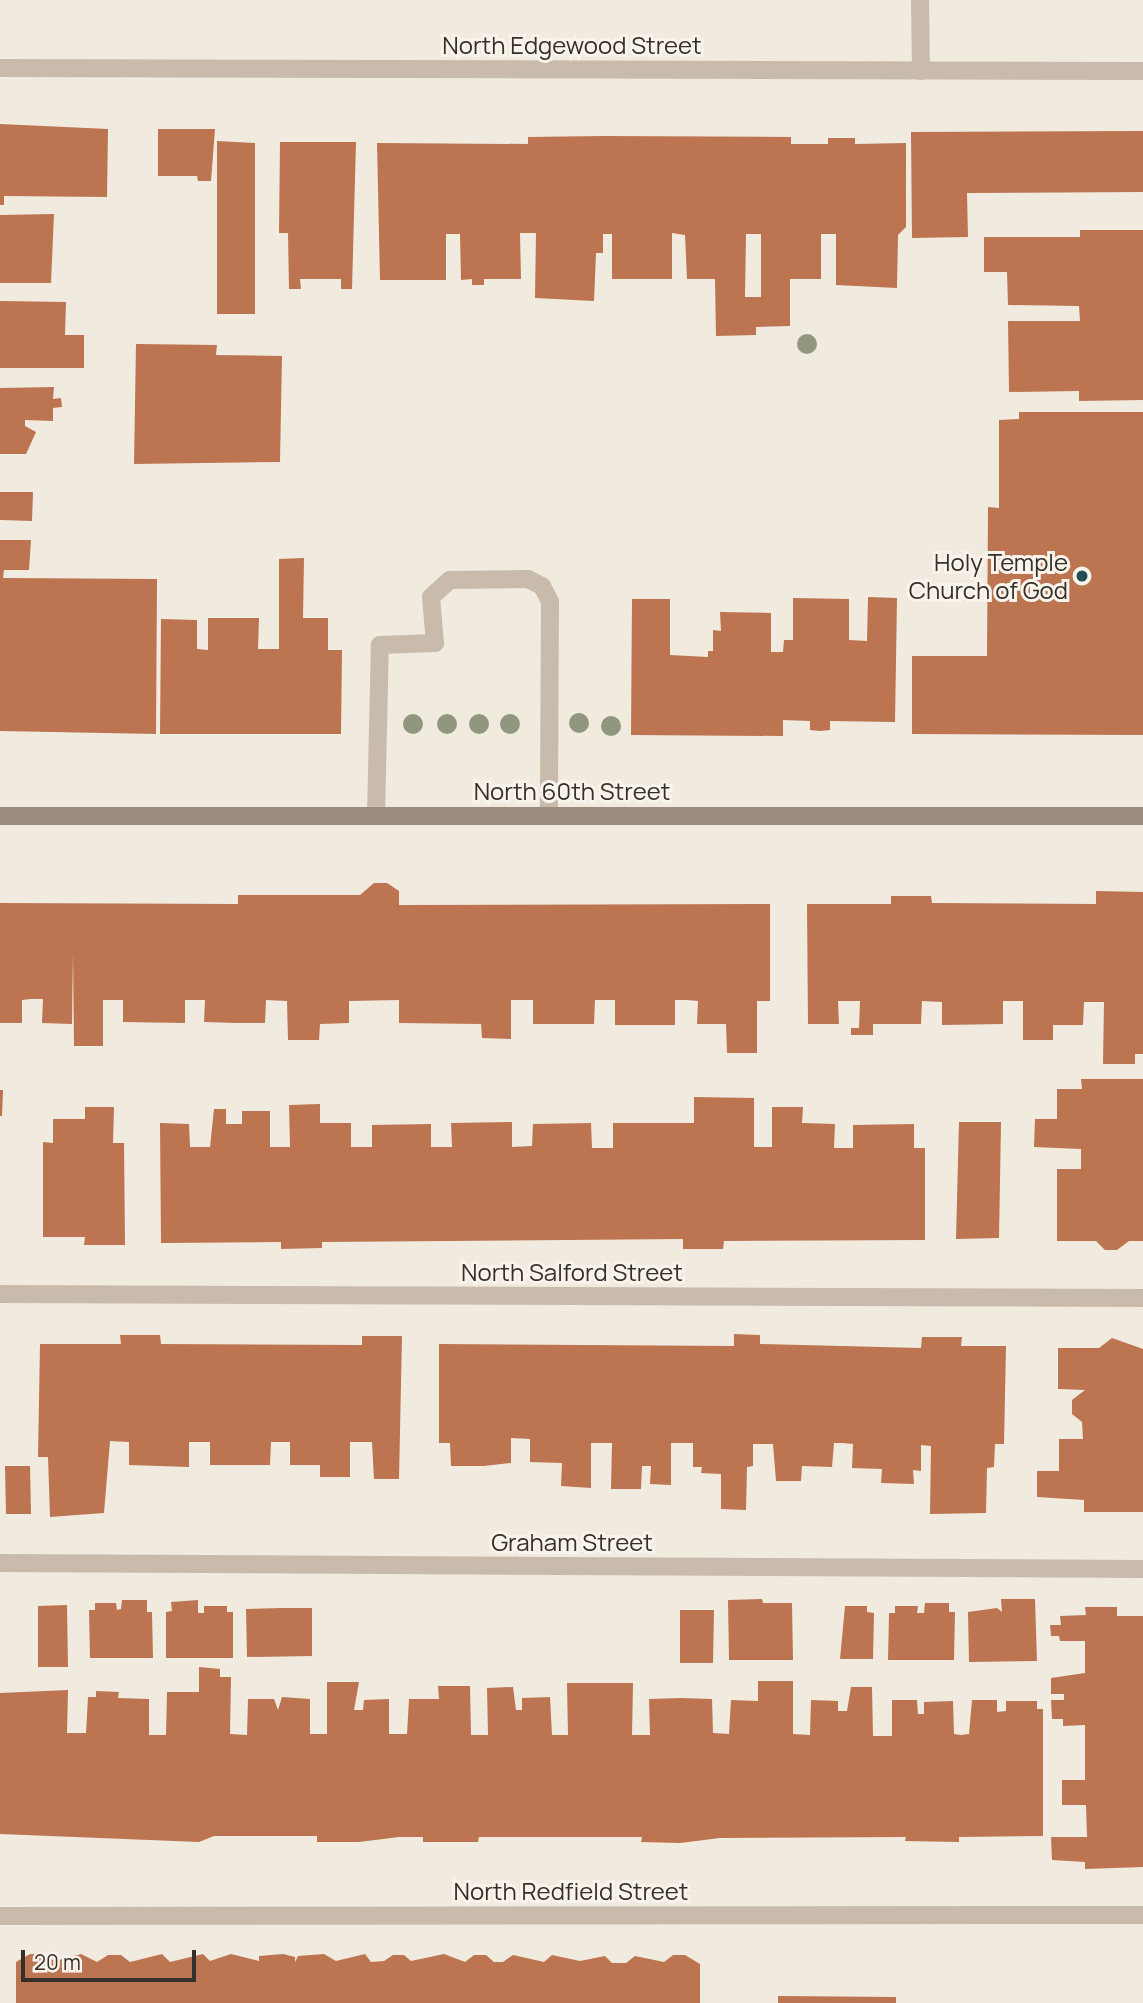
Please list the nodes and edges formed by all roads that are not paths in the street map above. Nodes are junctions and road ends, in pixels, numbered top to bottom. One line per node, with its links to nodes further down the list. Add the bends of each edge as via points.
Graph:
1 (920, 0): 3 (street)
2 (0, 68): 3 (street, North Edgewood Street)
3 (920, 71): 4 (street, North Edgewood Street)
4 (1143, 71)
5 (0, 816): 6 (street, North 60th Street)
6 (376, 816): 7 (street, North 60th Street); 7 (street, via 380,645 435,643 431,597 450,580 515,579 542,586 550,602)
7 (549, 816): 8 (street, North 60th Street)
8 (1143, 816)
9 (0, 1294): 10 (street, North Salford Street)
10 (1143, 1298)
11 (0, 1563): 12 (street, Graham Street)
12 (1143, 1569)
13 (1143, 1915): 14 (street, North Redfield Street)
14 (0, 1916)

